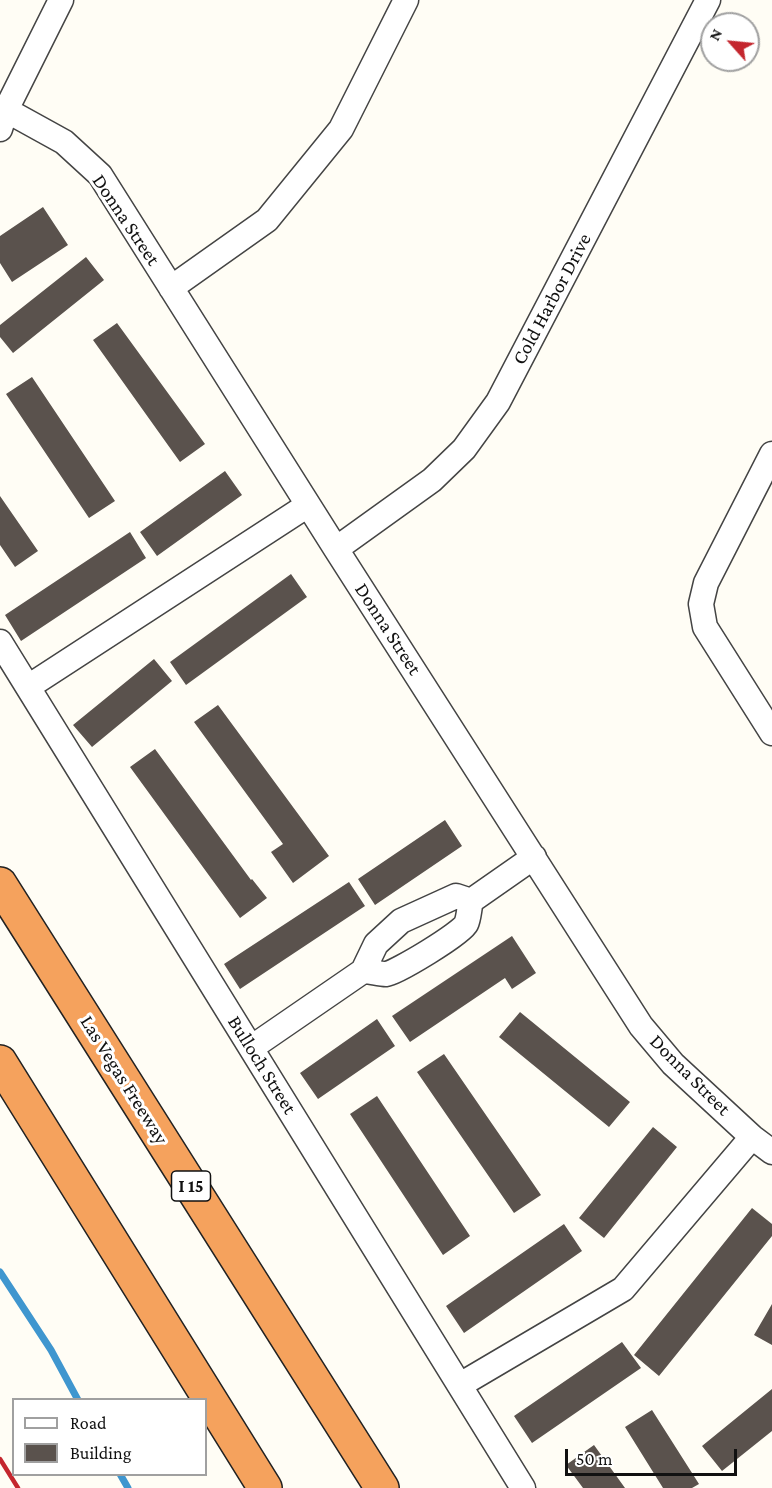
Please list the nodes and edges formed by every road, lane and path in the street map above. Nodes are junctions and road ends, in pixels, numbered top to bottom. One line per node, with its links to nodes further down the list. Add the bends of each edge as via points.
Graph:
1 (61, 0): 4 (street)
2 (406, 0): 5 (street, via 341,129 267,220)
3 (708, 0): 8 (street, Cold Harbor Drive, via 498,402 464,449 432,480)
4 (3, 119): 5 (street, Donna Street, via 64,142 100,175)
5 (171, 288): 7 (street, Donna Street)
6 (772, 454): 11 (street, via 706,584 702,604 705,627)
7 (308, 505): 8 (street, Donna Street); 10 (street)
8 (336, 549): 12 (street, Donna Street)
9 (0, 642): 10 (street, Bulloch Street)
10 (28, 687): 16 (street, Bulloch Street)
11 (772, 733)
12 (534, 857): 14 (street); 18 (street, Donna Street, via 641,1026 673,1064)
13 (0, 884): 22 (highway, Las Vegas Freeway / I 15)
14 (471, 901): 15 (street, via 456,896 400,921 376,944); 15 (street, via 466,925 451,939 387,974)
15 (363, 970): 16 (street)
16 (251, 1048): 20 (street, Bulloch Street)
17 (0, 1062): 21 (highway)
18 (752, 1137): 19 (street, Donna Street); 20 (street, via 623,1289)
19 (772, 1152)
20 (460, 1385): 23 (street, Bulloch Street)
21 (266, 1488)
22 (382, 1488)
23 (523, 1488)

